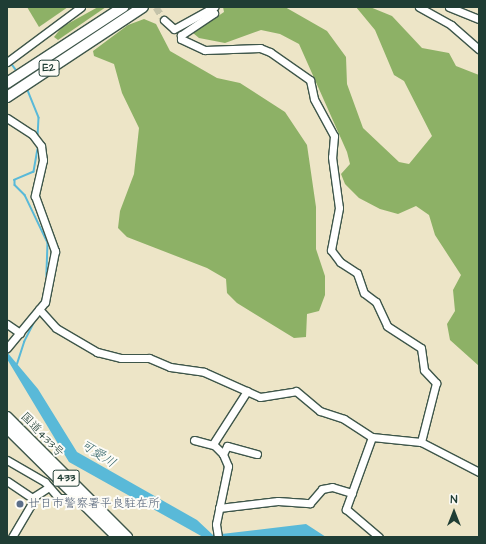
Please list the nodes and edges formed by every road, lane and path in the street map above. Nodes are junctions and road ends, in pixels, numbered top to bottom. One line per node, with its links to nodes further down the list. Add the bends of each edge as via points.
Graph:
1 (80, 7): 10 (street)
2 (123, 7): 11 (highway, E2)
3 (143, 7): 12 (highway, E2)
4 (419, 7): 9 (street, via 451,25)
5 (449, 7): 7 (street)
6 (213, 8): 8 (street, via 174,29); 23 (street, via 214,13 181,35 181,39 205,50 260,48 270,52 310,80 314,100 334,136 332,157 339,208 331,250 340,262 357,273 364,293 376,302 387,326 421,348 424,370 435,378)
7 (479, 19)
8 (164, 20)
9 (479, 49)
10 (7, 62)
11 (7, 83)
12 (7, 97)
13 (7, 118): 14 (street, via 32,134 42,150 34,196 54,251 48,295)
14 (39, 309): 16 (street); 18 (street, via 56,328 97,352 121,358 148,358 170,367 204,372)
15 (7, 324): 16 (street)
16 (20, 332): 17 (street)
17 (8, 346)
18 (247, 391): 21 (street, via 260,397 296,391 320,411 344,419); 24 (street)
19 (7, 417): 32 (highway, 国道433号 / 433)
20 (7, 428): 32 (highway, 国道433号 / 433)
21 (372, 438): 23 (street); 31 (street)
22 (194, 440): 24 (street)
23 (421, 442): 28 (street)
24 (213, 445): 25 (street)
25 (223, 454): 26 (street, via 227,446); 34 (street, via 228,470)
26 (257, 454)
27 (7, 460): 30 (street)
28 (479, 472)
29 (7, 481): 33 (street)
30 (49, 487): 32 (street, via 59,498); 33 (street)
31 (352, 492): 34 (street, via 332,487 322,489 310,503 278,501); 39 (street, via 346,510)
32 (76, 493): 37 (highway, 国道433号 / 433); 38 (highway, 国道433号 / 433)
33 (35, 498): 36 (street)
34 (219, 508): 35 (street)
35 (218, 535)
36 (12, 537)
37 (117, 537)
38 (127, 537)
39 (379, 537)

